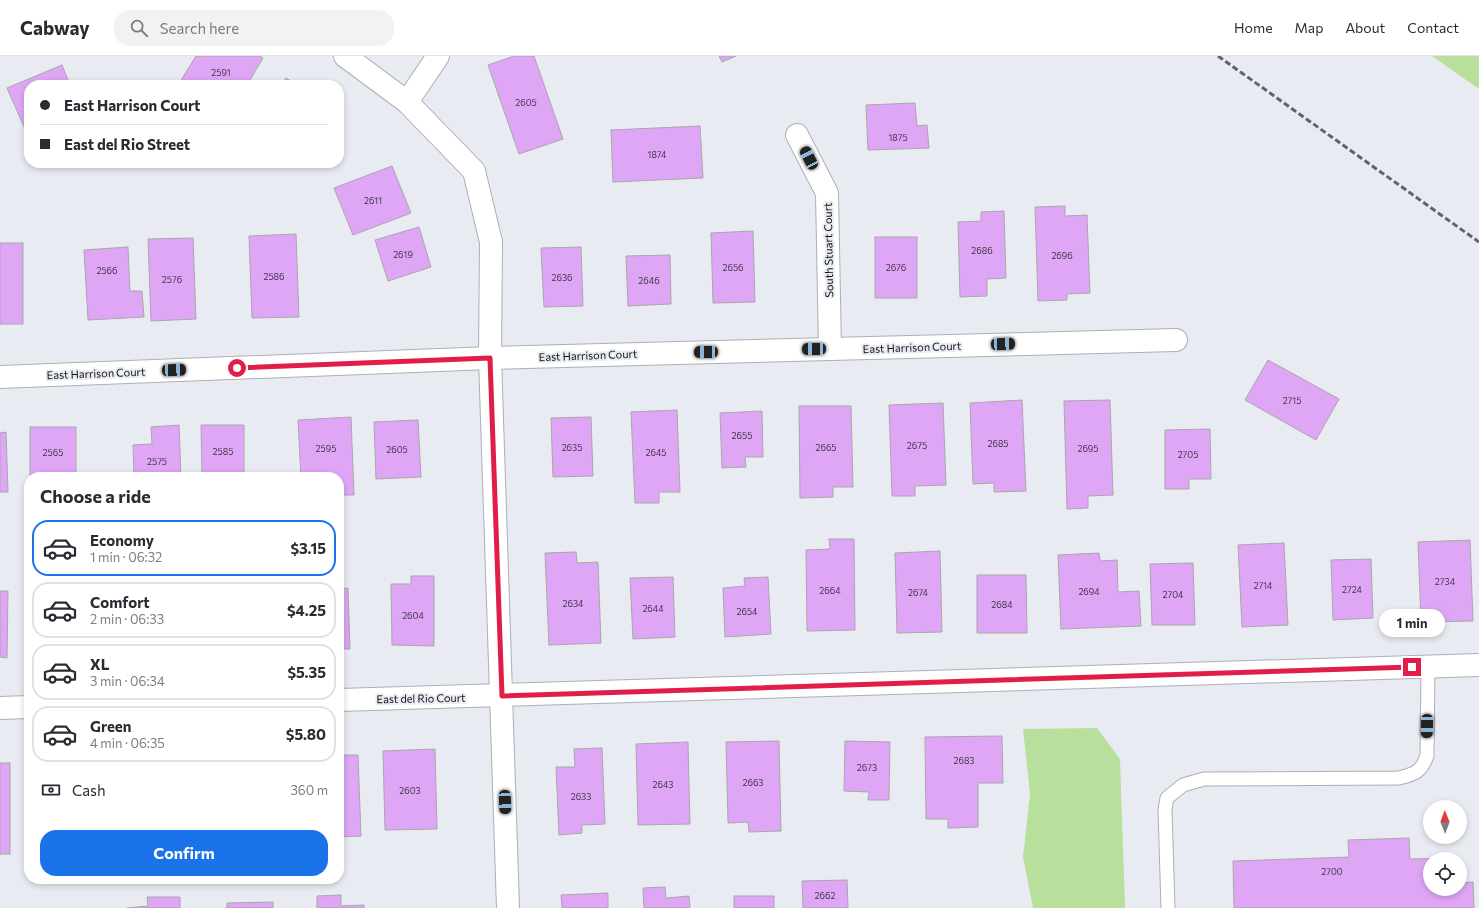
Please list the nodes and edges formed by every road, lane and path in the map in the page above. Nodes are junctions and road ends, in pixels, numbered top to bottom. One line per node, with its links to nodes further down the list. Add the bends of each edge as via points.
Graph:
1 (345, 56): 3 (street)
2 (438, 56): 3 (street)
3 (407, 102): 7 (street, via 474,171 491,242)
4 (797, 135): 6 (street, South Stuart Court, via 827,193)
5 (1176, 340): 6 (street, East Harrison Court)
6 (830, 349): 7 (street, East Harrison Court)
7 (490, 358): 8 (street, East Harrison Court); 11 (street)
8 (0, 377)
9 (1479, 665): 10 (street, East del Rio Court)
10 (1428, 667): 11 (street, East del Rio Court); 16 (lane, via 1427,756 1423,767 1412,774 1399,778 1204,780 1183,785 1167,798 1165,810)
11 (502, 696): 12 (street, East del Rio Court); 15 (street)
12 (344, 700)
13 (24, 707): 14 (street)
14 (0, 708)
15 (508, 908)
16 (1168, 908)

